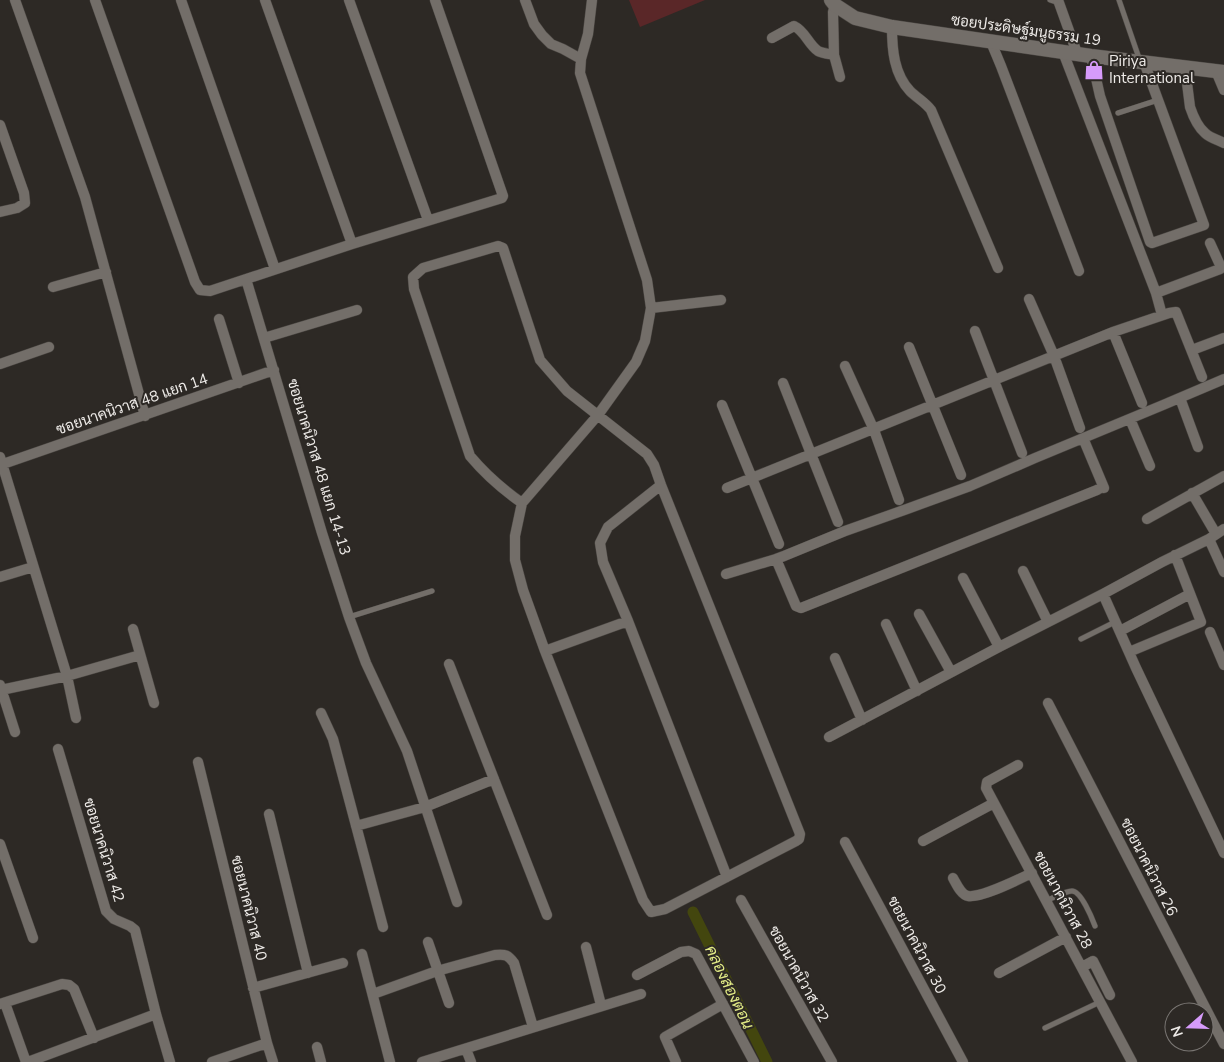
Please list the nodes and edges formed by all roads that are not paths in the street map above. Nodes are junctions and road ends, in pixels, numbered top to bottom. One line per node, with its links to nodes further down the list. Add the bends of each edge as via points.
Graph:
1 (15, 0): 34 (street, via 85,197)
2 (95, 0): 35 (street, via 195,282 200,290 210,291)
3 (181, 0): 32 (street)
4 (349, 0): 28 (street)
5 (436, 0): 28 (street, via 503,196)
6 (525, 0): 17 (street, via 542,35 551,44)
7 (592, 0): 17 (street)
8 (1119, 0): 18 (lane)
9 (268, 1): 30 (street)
10 (1056, 1): 15 (street)
11 (833, 3): 12 (street, ซอยประดิษฐ์มนูธรรม 19, via 855,18); 16 (street)
12 (892, 27): 14 (street, ซอยประดิษฐ์มนูธรรม 19); 31 (street, via 892,50 898,73 908,89 931,110)
13 (772, 38): 16 (street, via 794,26 820,52)
14 (991, 42): 15 (street, ซอยประดิษฐ์มนูธรรม 19); 33 (street)
15 (1077, 54): 18 (street, ซอยประดิษฐ์มนูธรรม 19); 23 (street, via 1100,96 1152,243 1204,225); 37 (street)
16 (834, 55): 21 (street)
17 (581, 59): 40 (street, via 580,73 647,280)
18 (1142, 62): 19 (street, ซอยประดิษฐ์มนูธรรม 19); 23 (street)
19 (1185, 67): 20 (street, ซอยประดิษฐ์มนูธรรม 19); 26 (street, via 1192,113 1203,132)
20 (1220, 71): 22 (street)
21 (840, 77)
22 (1224, 90)
23 (1158, 100): 24 (lane)
24 (1118, 113)
25 (0, 125): 27 (street, via 25,203)
26 (1224, 143)
27 (0, 212)
28 (428, 220): 30 (street)
29 (1210, 242): 37 (street, via 1220,269)
30 (352, 244): 32 (street)
31 (998, 268)
32 (275, 269): 35 (street)
33 (1079, 271)
34 (106, 272): 36 (street); 65 (street)
35 (246, 279): 46 (street, ซอยนาคนิวาส 48 แยก 14-13)
36 (53, 288)
37 (1156, 293): 42 (street)
38 (1029, 299): 51 (street)
39 (721, 300): 40 (street)
40 (651, 308): 64 (street, via 645,341 636,362)
41 (357, 310): 46 (street)
42 (1162, 315): 45 (street); 50 (street, via 1176,312)
43 (219, 319): 58 (street)
44 (975, 331): 57 (street)
45 (1113, 332): 51 (street); 61 (street)
46 (264, 338): 54 (street, ซอยนาคนิวาส 48 แยก 14-13)
47 (1224, 338): 50 (street)
48 (50, 347): 52 (street)
49 (909, 347): 63 (street)
50 (1192, 350): 55 (street)
51 (1054, 356): 57 (street); 68 (street)
52 (0, 364)
53 (845, 366): 67 (street)
54 (274, 370): 58 (street, ซอยนาคนิวาส 48 แยก 14); 98 (street, ซอยนาคนิวาส 48 แยก 14-13)
55 (1202, 377)
56 (1224, 379): 60 (street)
57 (995, 380): 63 (street); 70 (street)
58 (239, 383): 65 (street, ซอยนาคนิวาส 48 แยก 14)
59 (783, 383): 71 (street)
60 (1180, 398): 66 (street); 69 (street)
61 (1142, 403)
62 (722, 405): 76 (street)
63 (933, 405): 67 (street); 74 (street)
64 (598, 415): 77 (street, via 647,454); 81 (street); 81 (street, via 567,391 540,360 502,247 423,268 413,277 414,289 470,456 502,489)
65 (145, 416): 72 (street, ซอยนาคนิวาส 48 แยก 14)
66 (1130, 419): 68 (street); 73 (street)
67 (874, 430): 71 (street); 80 (street)
68 (1082, 433): 87 (street, via 970,486 845,530); 87 (street, via 1104,488 801,608 796,606)
69 (1198, 448)
70 (1022, 453)
71 (812, 454): 76 (street); 83 (street)
72 (1, 462): 88 (street)
73 (1150, 466)
74 (961, 475)
75 (1224, 476): 79 (street)
76 (752, 478): 78 (street); 85 (street)
77 (661, 485): 99 (street, via 608,527 600,543 603,562); 137 (street, via 800,834 796,841)
78 (727, 488)
79 (1192, 493): 82 (street); 84 (street)
80 (900, 500)
81 (522, 502): 107 (street, via 515,536 515,560)
82 (1147, 519)
83 (838, 522)
84 (1216, 534): 86 (street); 90 (street)
85 (779, 544)
86 (1175, 555): 95 (street); 96 (street)
87 (776, 559): 91 (street)
88 (33, 566): 92 (street); 114 (street)
89 (1023, 571): 100 (street)
90 (1224, 572)
91 (726, 574)
92 (0, 577)
93 (963, 578): 106 (street)
94 (432, 591): 98 (lane)
95 (1103, 594): 100 (street); 102 (street)
96 (1190, 594): 102 (street); 108 (street, via 1201,622)
97 (919, 614): 113 (street)
98 (349, 616): 129 (street, ซอยนาคนิวาส 48 แยก 14-13)
99 (628, 620): 107 (street); 137 (street)
100 (1048, 622): 106 (street)
101 (886, 624): 116 (street)
102 (1118, 627): 105 (lane); 108 (street)
103 (133, 629): 109 (street)
104 (1210, 632): 112 (street)
105 (1081, 639)
106 (999, 647): 113 (street)
107 (545, 651): 137 (street, via 642,900 651,912 665,909)
108 (1128, 652): 135 (street)
109 (140, 654): 114 (street); 117 (street)
110 (835, 658): 121 (street)
111 (449, 664): 127 (street)
112 (1224, 665)
113 (951, 672): 116 (street)
114 (67, 676): 115 (street); 120 (street)
115 (1, 687): 122 (street)
116 (917, 691): 121 (street)
117 (154, 703)
118 (1048, 703): 170 (street, ซอยนาคนิวาส 26)
119 (321, 713): 131 (street, via 333,739)
120 (76, 718)
121 (862, 720): 123 (street)
122 (14, 732)
123 (829, 737)
124 (58, 749): 165 (street, ซอยนาคนิวาส 42, via 106,910 114,919 135,930)
125 (198, 762): 156 (street, ซอยนาคนิวาส 40)
126 (1018, 765): 128 (street, ซอยนาคนิวาส 28, via 987,782 986,788)
127 (494, 779): 129 (street); 142 (street)
128 (994, 803): 132 (street); 136 (street, ซอยนาคนิวาส 28)
129 (426, 807): 131 (street); 141 (street, ซอยนาคนิวาส 48 แยก 14-13)
130 (269, 814): 153 (street)
131 (356, 826): 144 (street)
132 (923, 840)
133 (845, 842): 184 (street, ซอยนาคนิวาส 30)
134 (0, 844): 146 (street)
135 (1224, 853)
136 (1032, 874): 138 (street, via 986,894 967,896); 140 (street, ซอยนาคนิวาส 28)
137 (727, 877)
138 (953, 878)
139 (741, 900): 183 (street, ซอยนาคนิวาส 32)
140 (1046, 901): 143 (lane, via 1077,892); 145 (street, ซอยนาคนิวาส 28)
141 (457, 902)
142 (547, 915)
143 (1095, 926)
144 (384, 928)
145 (1066, 937): 151 (street, ซอยนาคนิวาส 28); 154 (street)
146 (33, 938)
147 (428, 942): 152 (street)
148 (586, 947): 164 (street)
149 (362, 954): 157 (street)
150 (343, 963): 153 (street)
151 (1082, 967): 159 (street, via 1093,961); 160 (street, ซอยนาคนิวาส 28)
152 (437, 971): 157 (street); 161 (street); 166 (street, via 495,955 509,956)
153 (308, 973): 156 (street)
154 (999, 973)
155 (637, 975): 163 (street, via 689,951 696,954)
156 (253, 988): 169 (street, ซอยนาคนิวาส 40)
157 (373, 994): 178 (street)
158 (640, 994): 164 (street)
159 (1110, 995)
160 (1100, 1002): 167 (lane); 185 (street, ซอยนาคนิวาส 28)
161 (449, 1003)
162 (2, 1004): 168 (street, via 62,984 69,985 74,989); 173 (street)
163 (723, 1004): 181 (street, via 665,1037); 182 (street)
164 (602, 1006): 166 (street)
165 (156, 1014): 168 (street); 174 (street, ซอยนาคนิวาส 42)
166 (533, 1027): 172 (street)
167 (1045, 1028)
168 (94, 1038): 173 (street)
169 (267, 1043): 175 (street); 176 (street, ซอยนาคนิวาส 40)
170 (1224, 1044)
171 (317, 1047): 177 (street)
172 (466, 1049): 179 (street); 180 (street)
173 (27, 1062)
174 (170, 1062)
175 (212, 1062)
176 (273, 1062)
177 (321, 1062)
178 (390, 1062)
179 (422, 1062)
180 (471, 1062)
181 (676, 1062)
182 (754, 1062)
183 (832, 1062)
184 (963, 1062)
185 (1132, 1062)

